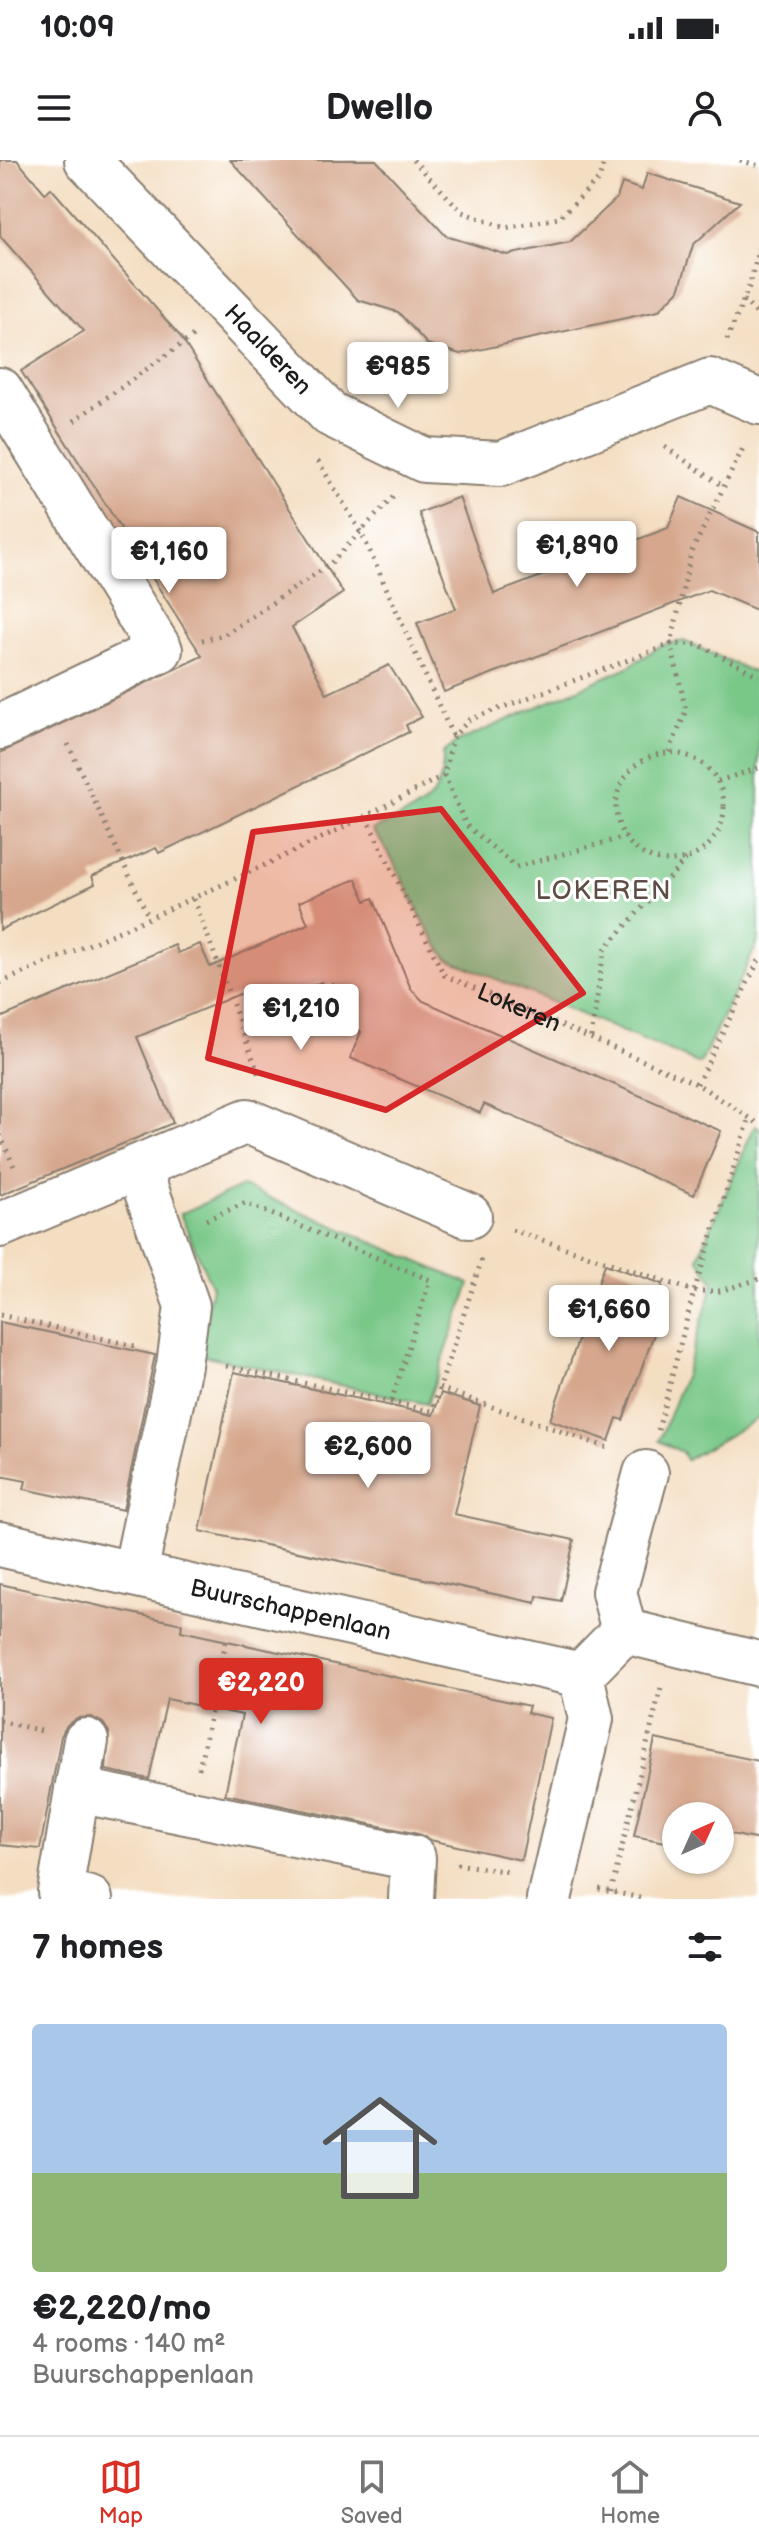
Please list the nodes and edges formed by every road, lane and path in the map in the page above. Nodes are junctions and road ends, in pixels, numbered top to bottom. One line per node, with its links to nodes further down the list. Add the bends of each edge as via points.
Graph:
1 (87, 160): 8 (street, Haalderen)
2 (413, 160): 3 (path, via 462,212 505,228 559,218 599,179)
3 (605, 160)
4 (740, 160): 5 (path)
5 (759, 166)
6 (759, 247): 7 (path)
7 (743, 300): 9 (path); 10 (path)
8 (228, 311): 14 (path); 16 (street, Haalderen, via 330,414)
9 (759, 316)
10 (710, 381): 12 (street); 13 (street, Haalderen)
11 (0, 390): 14 (street)
12 (755, 416): 17 (path)
13 (620, 417): 16 (street, Haalderen, via 501,464); 17 (path)
14 (37, 447): 20 (street)
15 (315, 455): 18 (path)
16 (424, 460): 18 (path)
17 (724, 487): 19 (path, via 691,553)
18 (362, 534): 20 (path, via 329,565 224,635); 24 (path)
19 (671, 644): 21 (path, via 700,645); 24 (path, via 469,720); 25 (path, via 686,711)
20 (160, 650): 22 (street)
21 (759, 676)
22 (48, 704): 23 (street); 33 (path)
23 (0, 727)
24 (453, 737): 27 (path)
25 (669, 752): 28 (path, via 698,759); 30 (path, via 638,763 618,789 617,822)
26 (759, 768): 28 (path)
27 (444, 775): 29 (path); 30 (path, via 466,825 516,867)
28 (718, 781): 31 (path, via 723,795 721,827 701,852)
29 (366, 817): 32 (path); 36 (path, Lokeren, via 444,975)
30 (625, 837): 31 (path, via 652,858)
31 (686, 859): 36 (path, via 604,950)
32 (194, 899): 33 (path); 40 (path)
33 (149, 918): 35 (path)
34 (759, 960): 37 (path)
35 (0, 983)
36 (591, 1038): 37 (path, Lokeren)
37 (697, 1084): 38 (path, Lokeren)
38 (749, 1120): 39 (path, Lokeren); 46 (path)
39 (759, 1124)
40 (282, 1137): 41 (street, via 247,1121); 42 (street)
41 (139, 1169): 43 (street); 44 (street)
42 (481, 1220): 46 (path); 49 (path)
43 (0, 1225)
44 (164, 1240): 48 (street, via 187,1306); 50 (path, via 245,1203 430,1280)
45 (759, 1279): 46 (path, via 720,1291)
46 (694, 1291): 51 (path)
47 (0, 1315): 48 (path)
48 (180, 1356): 50 (path); 53 (street)
49 (439, 1388): 50 (path, via 432,1411); 51 (path)
50 (391, 1402)
51 (647, 1468): 55 (street, via 614,1592)
52 (0, 1544): 53 (street, Buurschappenlaan)
53 (135, 1573): 54 (street, Buurschappenlaan)
54 (235, 1596): 58 (street, Buurschappenlaan); 61 (path)
55 (624, 1631): 56 (street); 58 (street)
56 (672, 1642): 57 (street); 62 (path)
57 (759, 1664)
58 (581, 1675): 65 (street, via 591,1719)
59 (86, 1741): 60 (street)
60 (77, 1790): 61 (street); 63 (street, via 60,1892)
61 (190, 1813): 64 (street, via 413,1858)
62 (611, 1892)
63 (90, 1899)
64 (411, 1899)
65 (549, 1899)

